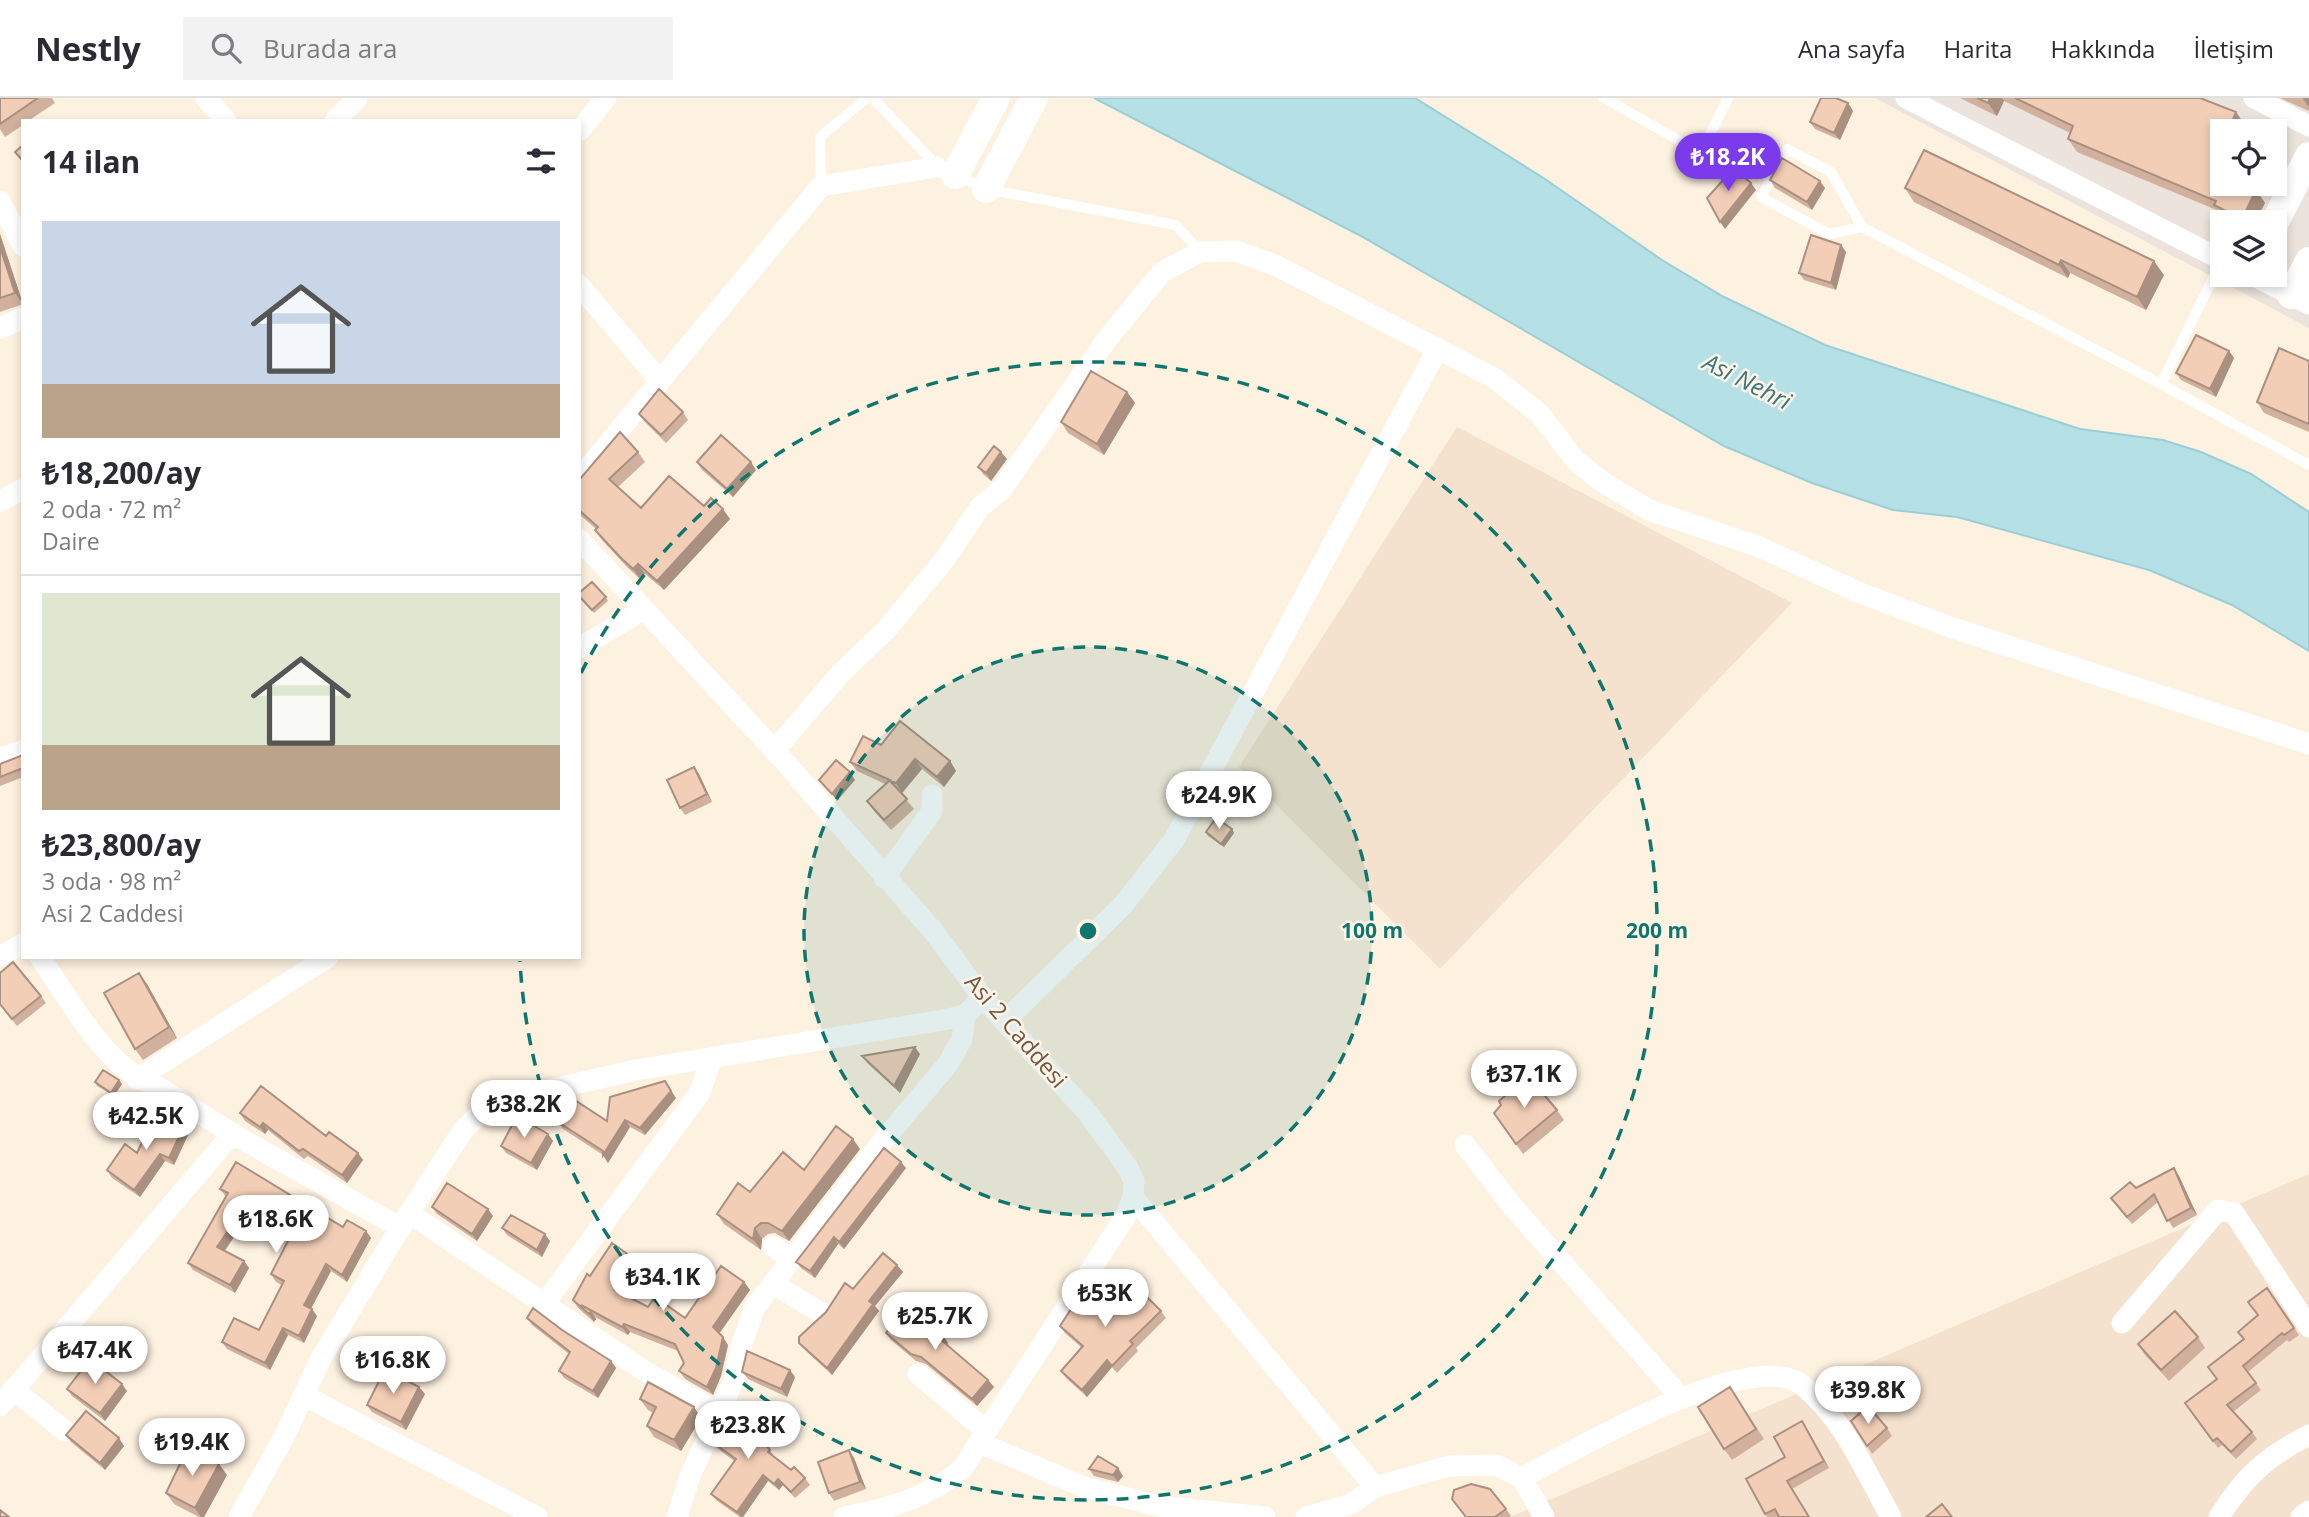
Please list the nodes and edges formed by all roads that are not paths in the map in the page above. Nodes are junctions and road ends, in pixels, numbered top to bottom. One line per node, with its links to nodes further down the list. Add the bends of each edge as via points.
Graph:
1 (206, 98): 12 (street)
2 (357, 98): 13 (street)
3 (606, 98): 15 (street)
4 (867, 98): 18 (lane, via 820,137)
5 (873, 98): 17 (lane)
6 (996, 98): 17 (street)
7 (1034, 98): 19 (street)
8 (1604, 98): 9 (lane, via 1701,153)
9 (1728, 98)
10 (1906, 98): 25 (street)
11 (2254, 98): 14 (street)
12 (224, 119)
13 (337, 119)
14 (2309, 126)
15 (581, 129)
16 (2309, 156): 21 (street)
17 (946, 171): 18 (street); 19 (lane)
18 (821, 186): 34 (street)
19 (986, 189): 24 (lane, via 1176,225)
20 (0, 201): 23 (street)
21 (2281, 210)
22 (1862, 228): 22 (lane, via 1831,172 1787,149 1760,197 1829,234); 35 (lane)
23 (21, 242)
24 (1200, 252): 33 (street, via 1236,251 1275,265); 45 (street, via 1162,272 1108,338 1001,490 980,507 945,559 885,631 840,674)
25 (2210, 254)
26 (2309, 261): 30 (street)
27 (2210, 284): 35 (lane)
28 (581, 287): 34 (street)
29 (2275, 287): 30 (street)
30 (2300, 300)
31 (21, 319): 32 (street)
32 (0, 328)
33 (1438, 348): 43 (street, via 1494,378 1539,414 1575,460 1649,510 1757,546 1950,627); 55 (street, via 1174,840 1123,905)
34 (660, 382): 37 (street)
35 (2161, 384): 36 (lane)
36 (2309, 465)
37 (581, 477)
38 (21, 490): 39 (street)
39 (0, 501)
40 (581, 541): 41 (street, Asi 2 Caddesi)
41 (643, 610): 42 (street); 45 (street, Asi 2 Caddesi)
42 (581, 647)
43 (2309, 744)
44 (21, 751): 46 (street)
45 (774, 751): 48 (street, Asi 2 Caddesi)
46 (0, 759)
47 (932, 795): 48 (street, via 932,811)
48 (884, 878): 53 (street, Asi 2 Caddesi, via 934,932)
49 (21, 945): 50 (street)
50 (0, 956)
51 (41, 959): 57 (street, via 109,1054)
52 (325, 959): 57 (street)
53 (983, 998): 54 (street); 55 (street, Asi 2 Caddesi)
54 (965, 1015): 56 (street); 63 (street, via 962,1039 948,1064)
55 (1005, 1021): 60 (street, Asi 2 Caddesi, via 1087,1112 1128,1168 1134,1181)
56 (713, 1056): 61 (street, via 526,1095 481,1113 464,1129); 65 (street, via 699,1094)
57 (137, 1080): 58 (street, via 153,1084)
58 (232, 1133): 61 (street); 71 (street)
59 (1465, 1145): 72 (street)
60 (1133, 1197): 76 (street, via 1066,1312); 78 (street)
61 (405, 1221): 65 (street); 70 (street)
62 (773, 1246): 63 (street)
63 (791, 1259): 64 (street)
64 (773, 1284): 66 (street); 73 (street, via 755,1307 741,1343 734,1380)
65 (544, 1304): 73 (street, via 646,1372)
66 (820, 1312)
67 (2122, 1324): 68 (street, via 2218,1210 2234,1213)
68 (2309, 1327)
69 (918, 1374): 76 (street)
70 (303, 1395): 79 (street); 80 (street)
71 (6, 1397): 74 (street)
72 (1682, 1399): 77 (street); 86 (street, via 1751,1376 1782,1377 1801,1384 1838,1424)
73 (717, 1412): 81 (street)
74 (65, 1431)
75 (2309, 1435): 87 (street, via 2278,1451 2239,1484)
76 (983, 1436): 82 (street, via 962,1469 921,1496); 83 (street, via 1097,1490 1159,1506)
77 (1522, 1478): 78 (street, via 1496,1465 1449,1466); 85 (street)
78 (1375, 1487): 84 (street, via 1351,1504)
79 (239, 1517)
80 (537, 1517)
81 (677, 1517)
82 (844, 1517)
83 (1265, 1517)
84 (1306, 1517)
85 (1544, 1517)
86 (1891, 1517)
87 (2219, 1517)

